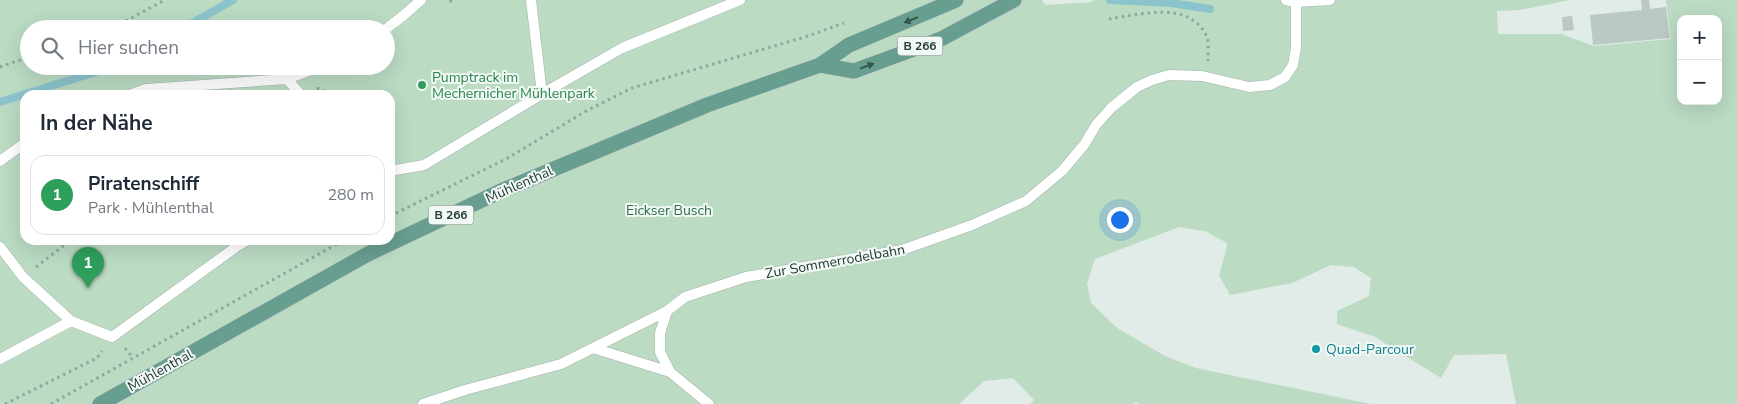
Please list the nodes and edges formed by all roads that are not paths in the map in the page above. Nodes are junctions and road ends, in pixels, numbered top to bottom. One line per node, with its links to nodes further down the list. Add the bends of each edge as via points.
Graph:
1 (421, 0): 8 (lane)
2 (531, 0): 14 (lane)
3 (740, 0): 14 (lane, via 622,48)
4 (956, 0): 9 (main road, Mühlenthal / B 266, one-way to 9, via 849,45)
5 (1014, 0): 9 (main road, Mühlenthal / B 266, one-way to 5, via 854,71 940,38)
6 (1330, 0): 7 (lane)
7 (1291, 1): 22 (lane, Zur Sommerrodelbahn, via 1296,48 1293,65 1284,77 1270,85 1249,87 1202,76 1169,75 1152,80 1137,87 1111,108 1062,171 1026,202 902,250 746,276 685,297)
8 (395, 22)
9 (820, 65): 18 (main road, Mühlenthal / B 266, via 707,105 501,191)
10 (298, 75): 11 (lane)
11 (287, 79): 12 (lane); 13 (lane)
12 (141, 90)
13 (297, 90)
14 (542, 94): 17 (lane, via 424,166)
15 (20, 147): 16 (lane)
16 (0, 161)
17 (395, 170)
18 (395, 241)
19 (238, 245): 23 (lane, via 112,336)
20 (387, 245): 27 (main road, Mühlenthal / B 266)
21 (0, 248): 23 (lane, via 23,277)
22 (667, 311): 24 (lane, Zur Sommerrodelbahn); 26 (lane, via 660,334 660,352)
23 (71, 321): 25 (lane)
24 (593, 348): 26 (lane); 28 (lane, Zur Sommerrodelbahn, via 561,364)
25 (0, 359)
26 (670, 372): 29 (lane)
27 (100, 404)
28 (423, 404)
29 (710, 404)

